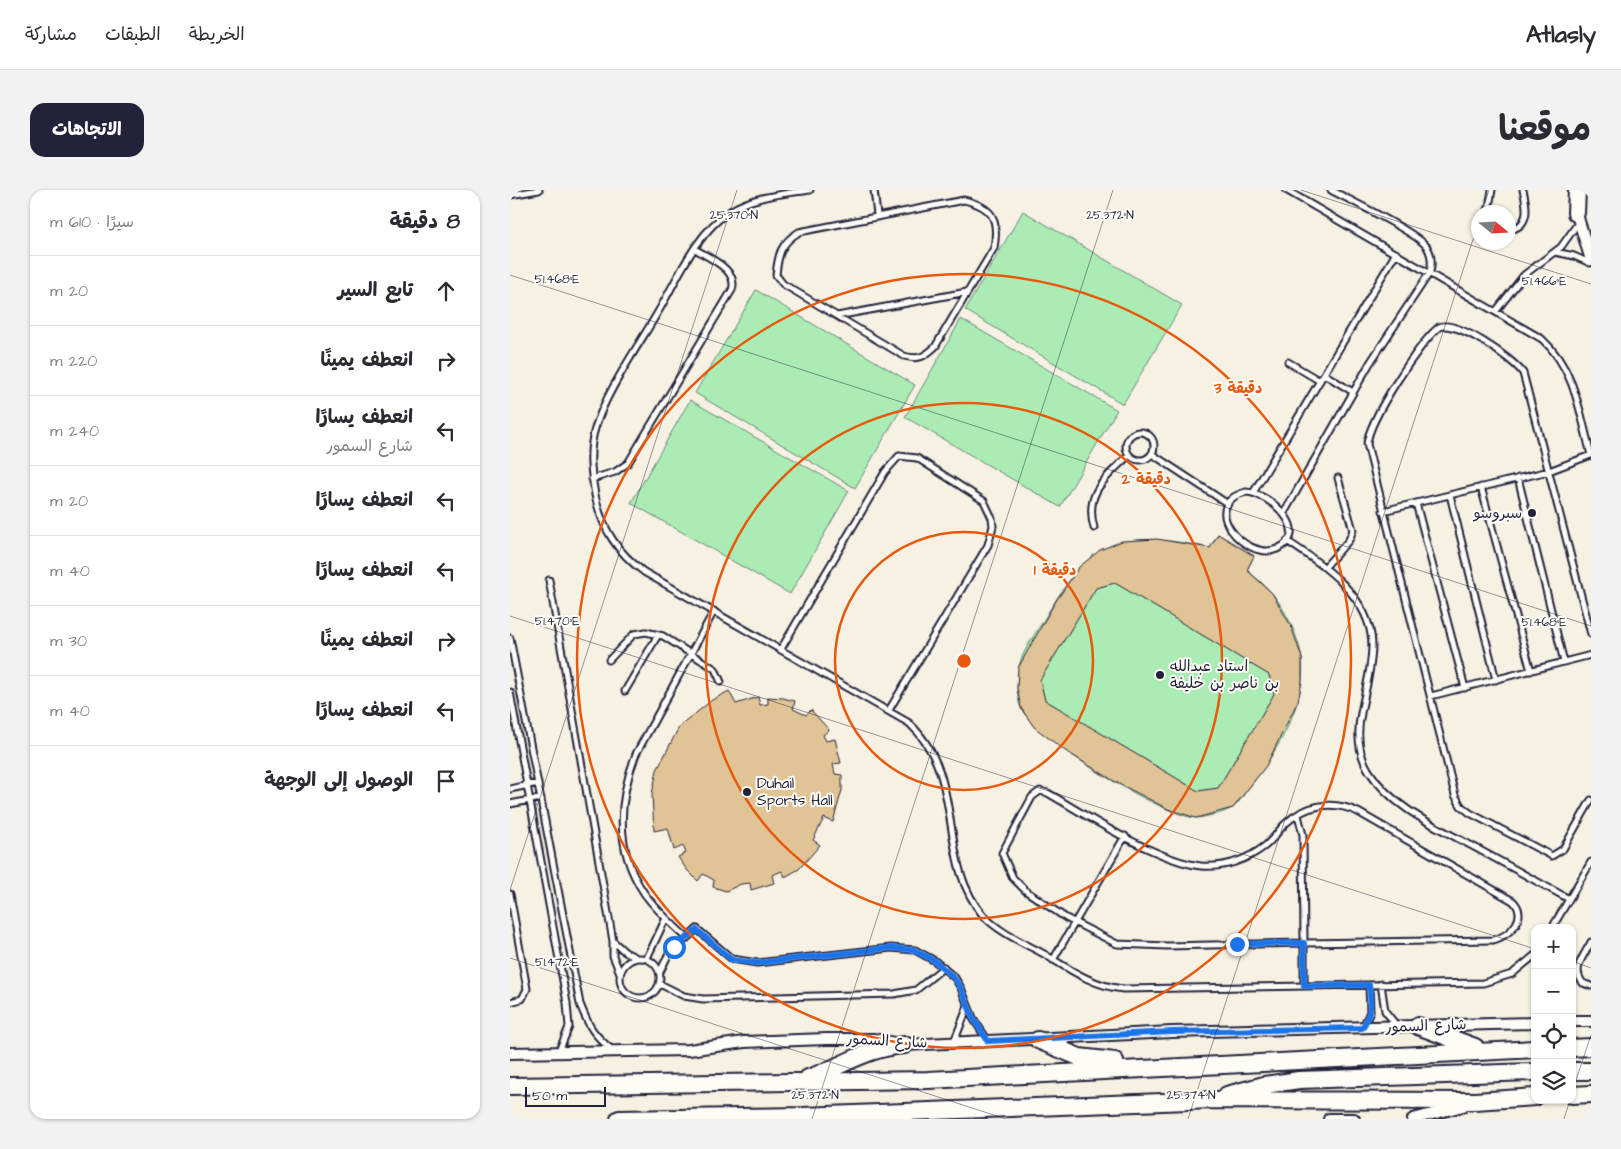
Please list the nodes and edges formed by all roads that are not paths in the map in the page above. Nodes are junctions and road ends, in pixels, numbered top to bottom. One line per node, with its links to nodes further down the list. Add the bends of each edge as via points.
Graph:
1 (539, 190): 10 (lane)
2 (810, 190): 15 (lane, via 756,199 738,206 715,224)
3 (874, 190): 12 (lane)
4 (1286, 190): 17 (lane)
5 (1331, 190): 19 (lane, via 1424,242 1430,253)
6 (1492, 190): 11 (lane)
7 (1522, 190): 14 (lane, via 1527,214 1522,224)
8 (1570, 190): 13 (street)
9 (1577, 190): 13 (main road)
10 (510, 196)
11 (1489, 205)
12 (877, 215): 20 (lane, via 964,200 986,209 994,217 997,231 994,248); 22 (lane, via 799,232 787,239 779,251 776,275 783,284)
13 (1578, 218): 16 (lane, via 1566,241); 18 (street)
14 (1516, 227)
15 (695, 249): 33 (lane, via 598,417 591,447); 33 (lane, via 729,272 732,290 628,462 615,472)
16 (1555, 252): 18 (lane); 21 (lane, via 1524,275)
17 (1396, 253): 19 (lane); 24 (lane)
18 (1591, 262)
19 (1430, 272): 21 (lane); 26 (lane)
20 (967, 292): 22 (lane); 22 (lane, via 935,347 916,359 904,356)
21 (1496, 312): 29 (lane, via 1542,339 1564,364 1573,384)
22 (836, 316)
23 (1288, 362): 25 (lane)
24 (1324, 374): 25 (lane); 26 (lane)
25 (1320, 380): 35 (lane)
26 (1353, 392): 40 (lane)
27 (1152, 454): 28 (lane, via 1144,460); 28 (lane, via 1153,442 1145,433 1139,432 1133,434 1126,444); 38 (lane)
28 (1129, 455): 41 (lane, via 1095,492 1091,511)
29 (1591, 455): 30 (lane)
30 (1548, 471): 32 (lane); 39 (lane, via 1523,373 1514,362 1460,329 1443,325 1414,355 1368,436 1368,452); 46 (lane)
31 (1338, 478): 43 (lane, via 1352,530 1349,540)
32 (1518, 478): 34 (lane); 53 (lane)
33 (592, 479): 45 (lane, via 603,525 625,556 644,572)
34 (1482, 487): 36 (lane); 54 (lane)
35 (1253, 493): 38 (lane, via 1238,494); 40 (lane, via 1270,500)
36 (1450, 495): 37 (lane); 55 (lane)
37 (1416, 503): 39 (lane); 57 (lane)
38 (1228, 504): 42 (lane, via 1226,524 1246,543 1268,551)
39 (1383, 511): 60 (lane)
40 (1284, 513): 42 (lane, via 1290,526)
41 (1094, 528)
42 (1287, 541): 43 (lane)
43 (1325, 567): 73 (lane, via 1353,596 1370,626 1371,664 1358,725 1362,757 1372,776 1397,802 1432,824)
44 (548, 580): 78 (lane)
45 (714, 611): 49 (lane); 50 (lane)
46 (1591, 634)
47 (658, 635): 50 (lane); 52 (lane, via 634,634); 58 (lane)
48 (510, 638): 62 (lane)
49 (781, 649): 61 (lane); 61 (lane, via 885,472 900,456 917,458 984,501 993,526 988,545)
50 (692, 654): 56 (lane, via 715,669); 74 (lane, via 636,754 626,779 621,810 623,835 634,875 645,894)
51 (1591, 655): 53 (lane)
52 (609, 660)
53 (1564, 662): 54 (lane)
54 (1531, 671): 55 (lane)
55 (1496, 680): 57 (lane)
56 (721, 682)
57 (1465, 688): 60 (lane)
58 (626, 691)
59 (510, 692): 63 (lane)
60 (1431, 696): 67 (lane, via 1456,795 1461,806 1470,813 1552,856 1563,849)
61 (889, 710): 84 (lane, via 919,733 936,759 961,873 973,901 990,922)
62 (538, 784): 63 (lane); 65 (lane)
63 (528, 786): 64 (lane); 66 (lane)
64 (510, 789)
65 (541, 798): 66 (lane); 110 (lane, via 580,1004 595,1036)
66 (530, 800): 68 (lane); 109 (lane, via 567,1003 569,1027)
67 (1591, 800)
68 (510, 804)
69 (1298, 815): 70 (lane, via 1246,858 1216,866 1177,860); 80 (lane, via 1303,835); 80 (lane, via 1327,804 1350,808 1513,901 1519,914 1513,930 1494,940)
70 (1125, 836): 75 (lane); 75 (lane, via 1048,793 1040,791 1032,797 1004,846 1002,856 1018,885)
71 (1591, 862): 73 (lane)
72 (510, 894): 93 (lane, via 527,989 522,999)
73 (1569, 899): 76 (lane)
74 (666, 918): 77 (lane); 82 (lane)
75 (1074, 922): 80 (lane, via 1124,946); 84 (lane)
76 (1554, 924)
77 (687, 938): 85 (lane, via 697,930 732,960 757,963 902,948 926,955); 87 (lane, via 669,953)
78 (613, 942): 81 (lane); 86 (lane, via 613,956)
79 (1591, 942): 92 (lane, via 1577,973 1583,983)
80 (1304, 943): 91 (lane)
81 (636, 958): 82 (lane); 86 (lane, via 626,963)
82 (647, 958): 87 (lane, via 657,965)
83 (1531, 958): 89 (lane, via 1520,968 1493,981)
84 (1053, 960): 91 (lane, via 1100,985 1123,989)
85 (944, 967): 88 (lane, via 916,990 894,994 703,1000 684,996); 94 (lane, via 961,988)
86 (620, 973): 88 (lane, via 621,986 635,998 652,994)
87 (660, 973): 88 (lane)
88 (660, 984)
89 (1381, 984): 90 (lane); 99 (lane, via 1385,1011 1390,1021)
90 (1369, 985): 91 (lane); 100 (lane, via 1370,1012)
91 (1304, 986)
92 (1591, 986)
93 (510, 1002)
94 (968, 1005): 102 (lane); 103 (lane)
95 (1591, 1021): 96 (street)
96 (1576, 1022)
97 (1531, 1023): 98 (street, شارع السمور)
98 (1418, 1026): 99 (street, شارع السمور); 108 (main road)
99 (1399, 1027): 100 (street, شارع السمور)
100 (1362, 1028): 101 (street, شارع السمور, via 1172,1032)
101 (1038, 1040): 102 (street, شارع السمور); 112 (main road, via 1085,1058)
102 (988, 1041): 103 (street, شارع السمور)
103 (953, 1042): 104 (street, شارع السمور)
104 (904, 1045): 110 (street, شارع السمور, via 874,1039 757,1041 690,1050); 116 (main road, via 873,1050 816,1076)
105 (1591, 1047): 106 (main road)
106 (1576, 1048)
107 (1531, 1049): 108 (main road, شارع السمور)
108 (1481, 1050): 112 (main road, شارع السمور)
109 (558, 1052): 110 (street, شارع السمور); 111 (street, شارع السمور)
110 (614, 1052)
111 (510, 1054)
112 (1141, 1068): 116 (main road, شارع السمور)
113 (1576, 1071): 114 (main road)
114 (1591, 1071)
115 (1531, 1072): 121 (main road, via 1299,1080 1264,1085)
116 (791, 1083): 117 (main road, شارع السمور)
117 (510, 1086)
118 (1591, 1094): 119 (main road)
119 (1576, 1095)
120 (1531, 1097): 122 (main road)
121 (1213, 1100): 122 (main road); 123 (main road)
122 (1475, 1101): 127 (street)
123 (784, 1118): 124 (main road)
124 (620, 1119)
125 (1330, 1119): 126 (street)
126 (1354, 1119)
127 (1414, 1119)

